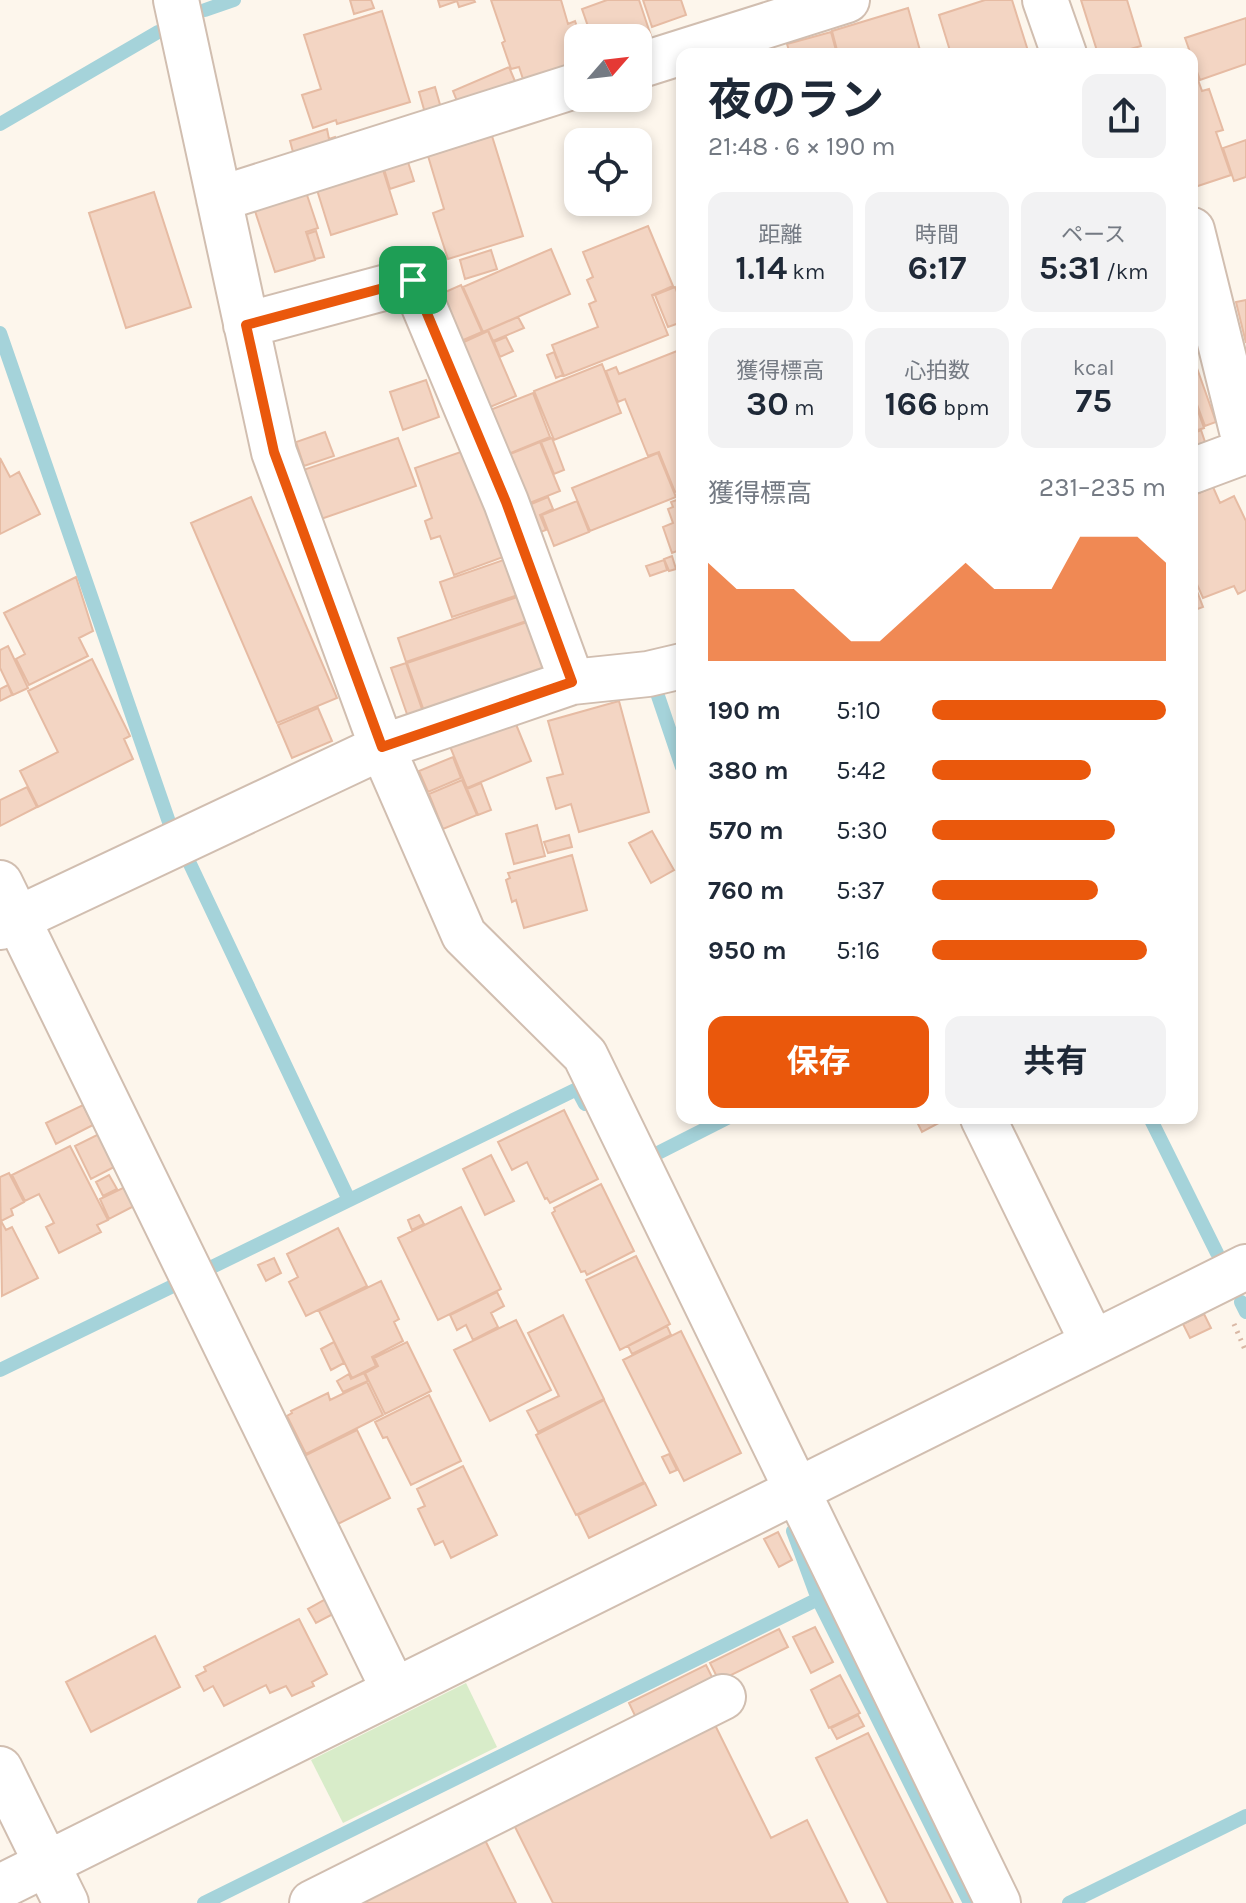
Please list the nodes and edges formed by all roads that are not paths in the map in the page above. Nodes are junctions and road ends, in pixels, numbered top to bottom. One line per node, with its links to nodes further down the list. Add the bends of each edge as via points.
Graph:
1 (176, 0): 10 (street)
2 (847, 0): 4 (street)
3 (1045, 0): 6 (street)
4 (759, 27): 5 (street)
5 (694, 48)
6 (1062, 48)
7 (676, 54): 8 (street)
8 (652, 61)
9 (564, 89): 10 (street)
10 (219, 199): 12 (street)
11 (1198, 254): 13 (street)
12 (246, 325): 16 (street, via 413,280 506,502); 17 (street, via 274,452)
13 (1246, 449): 14 (street)
14 (1198, 469)
15 (676, 667): 16 (street)
16 (572, 682): 17 (street)
17 (382, 747): 18 (street); 22 (street, via 464,935 585,1055)
18 (6, 910): 23 (street)
19 (986, 1124): 21 (street)
20 (1246, 1267): 21 (street)
21 (1093, 1343): 22 (street)
22 (798, 1489): 23 (street); 30 (street)
23 (394, 1690): 26 (street)
24 (723, 1697): 29 (street)
25 (0, 1769): 26 (street)
26 (46, 1863): 27 (street); 28 (street)
27 (0, 1887)
28 (66, 1903)
29 (312, 1903)
30 (998, 1903)

